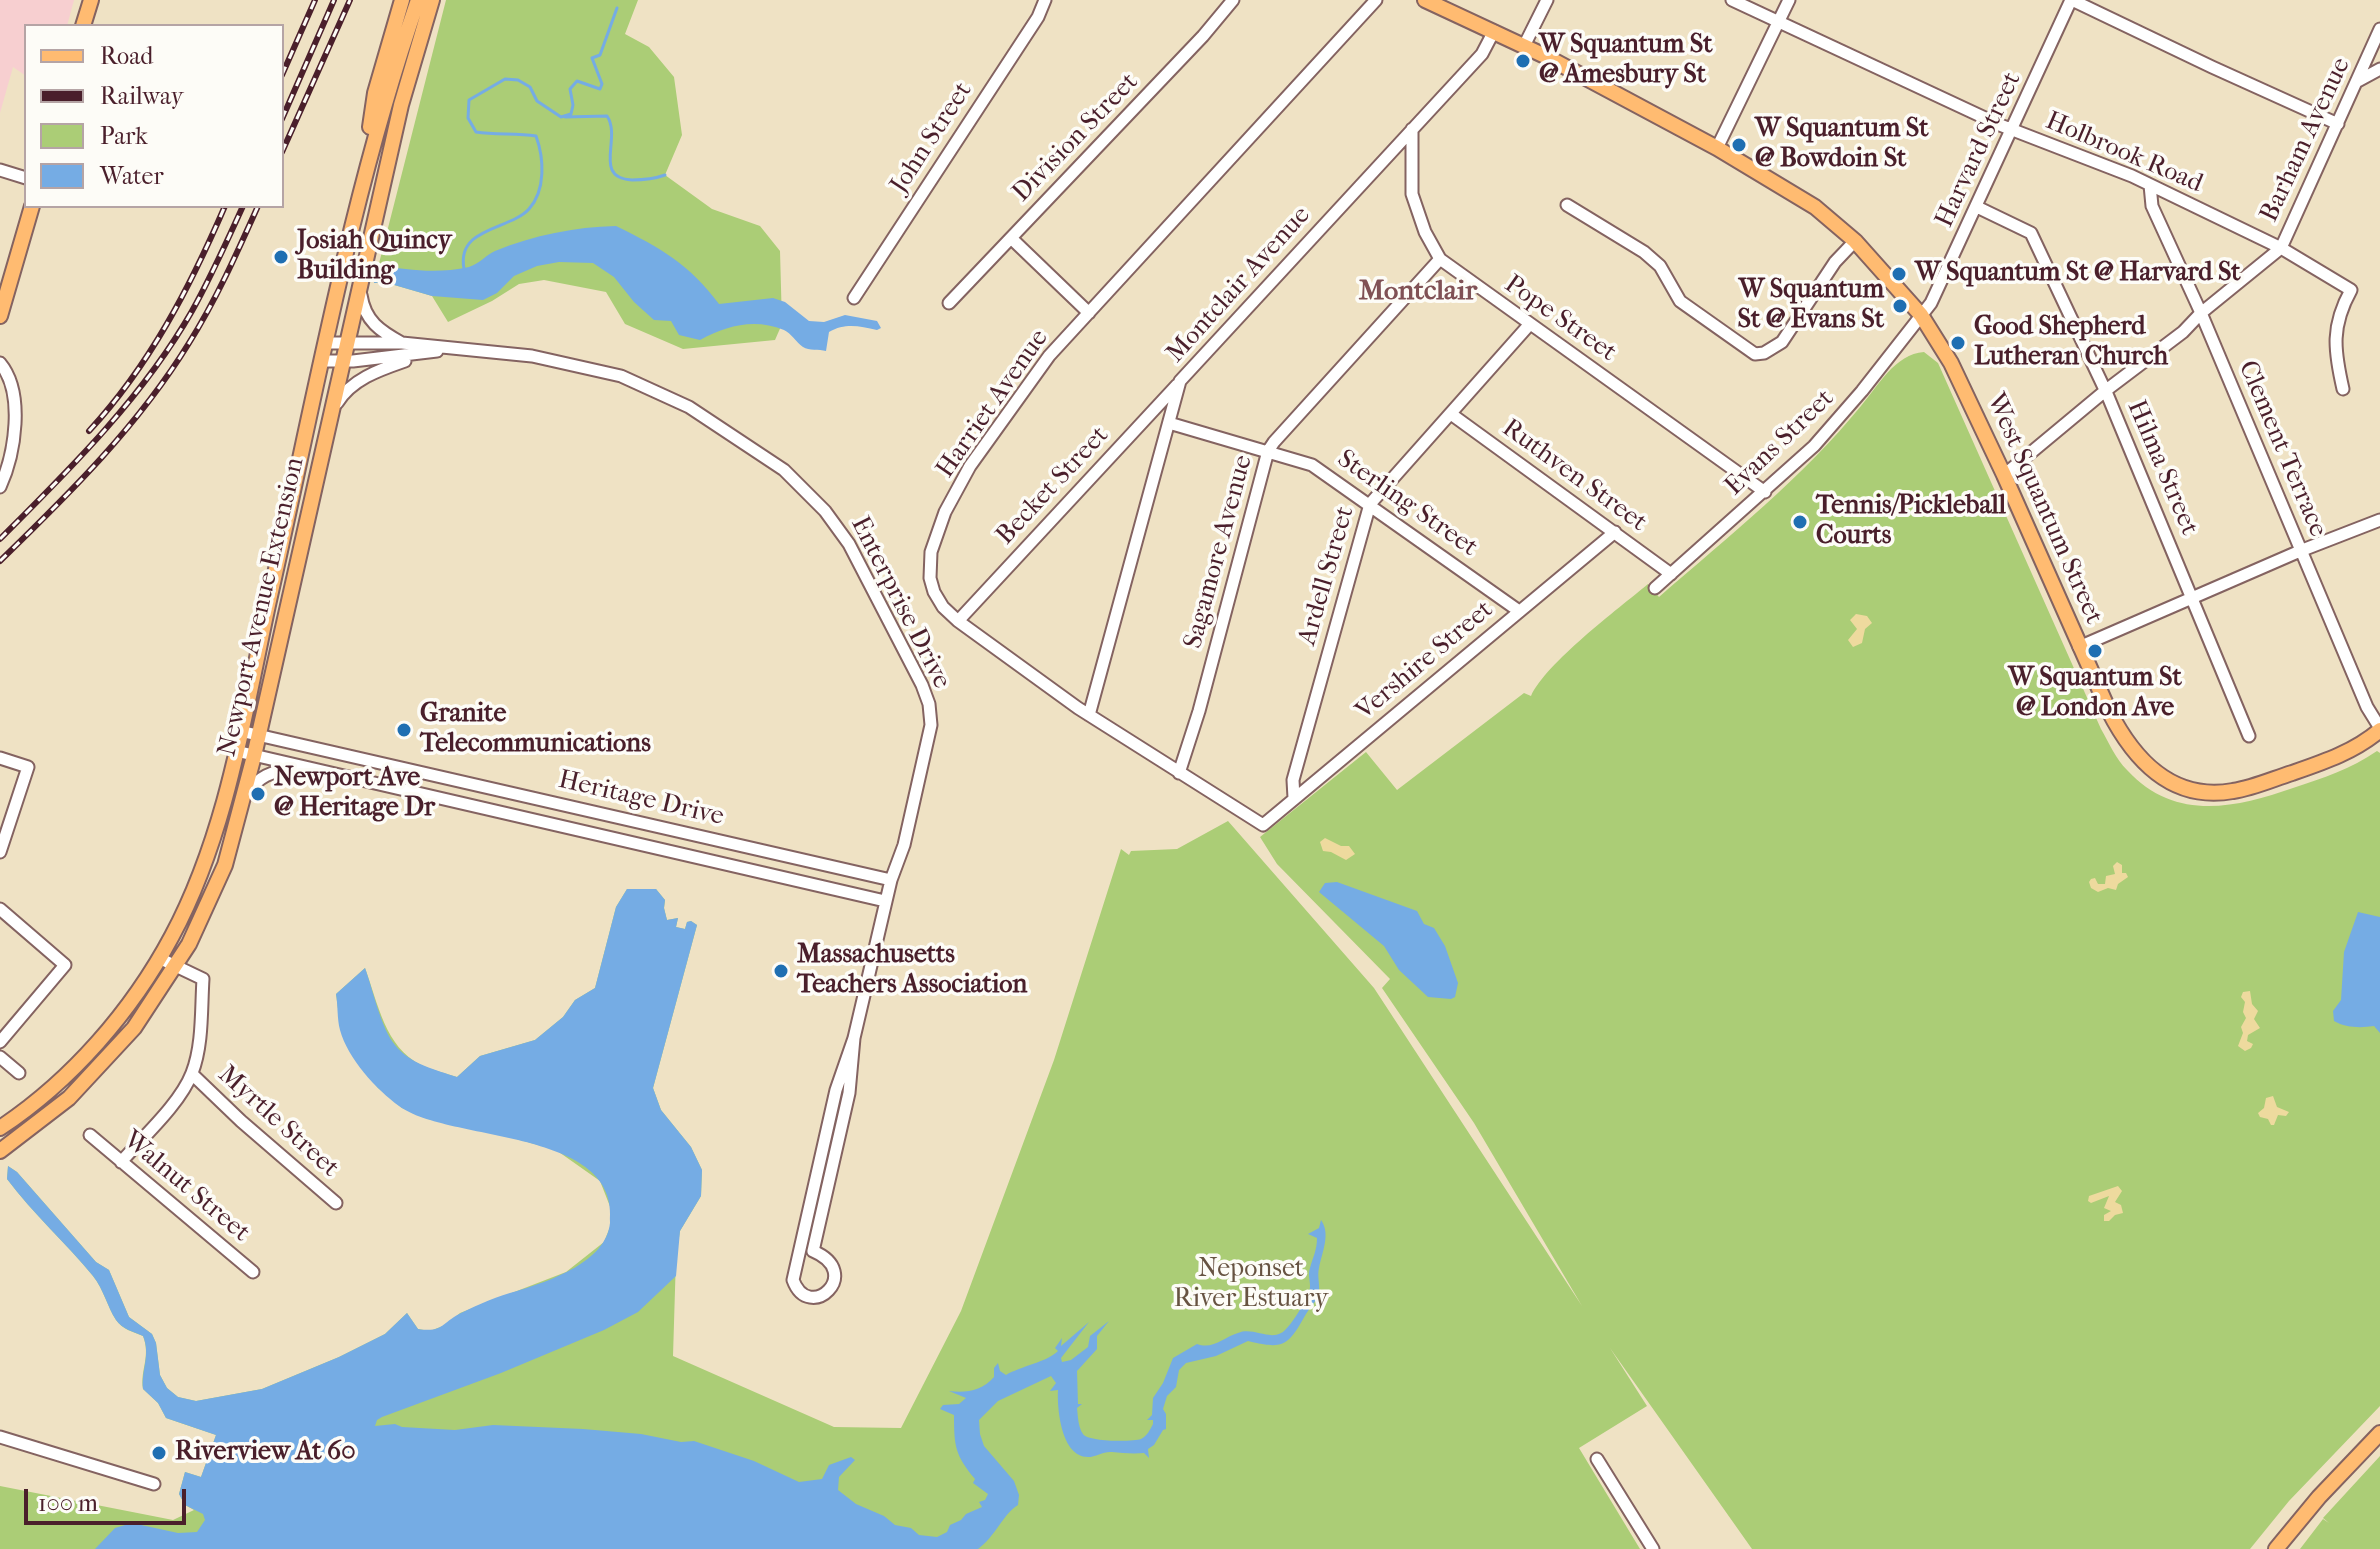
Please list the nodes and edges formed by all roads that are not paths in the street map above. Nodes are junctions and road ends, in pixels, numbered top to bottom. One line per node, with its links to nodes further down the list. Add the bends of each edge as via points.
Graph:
1 (91, 0): 14 (main road)
2 (402, 0): 26 (main road, via 375,93)
3 (418, 0): 26 (main road, Newport Avenue Extension)
4 (432, 0): 35 (main road, Newport Avenue Extension, via 401,105)
5 (1045, 0): 36 (street, John Street)
6 (1233, 0): 31 (street, Division Street)
7 (1376, 0): 38 (street, Harriet Avenue)
8 (1425, 0): 16 (main road, West Squantum Street)
9 (1547, 0): 17 (street)
10 (1732, 0): 13 (street, Holbrook Road)
11 (1789, 0): 13 (street)
12 (2072, 0): 20 (street); 22 (street, Harvard Street)
13 (1778, 22): 22 (street, Holbrook Road); 23 (street)
14 (84, 24)
15 (2380, 29): 19 (street, Barham Avenue)
16 (1494, 31): 17 (main road, West Squantum Street); 21 (street, Montclair Avenue, via 1482,54)
17 (1524, 46): 23 (main road, West Squantum Street)
18 (2380, 69): 19 (street)
19 (2358, 81): 20 (street, Barham Avenue)
20 (2338, 124): 33 (street, Barham Avenue)
21 (1412, 129): 34 (street, Pope Street, via 1412,194); 51 (street, Montclair Avenue)
22 (2013, 130): 27 (street, Holbrook Road); 29 (street, Harvard Street)
23 (1717, 148): 32 (main road, West Squantum Street, via 1807,201)
24 (0, 170): 25 (street)
25 (24, 177)
26 (364, 179): 43 (main road, Newport Avenue Extension)
27 (2150, 185): 33 (street, Holbrook Road); 39 (street, Clement Terrace, via 2152,206)
28 (1567, 205): 32 (street, via 1644,252 1660,266 1680,301 1755,354 1782,342)
29 (1977, 207): 40 (street, Harvard Street, via 1936,296); 53 (street, Hilma Street, via 2031,233)
30 (31, 208): 41 (main road)
31 (1011, 238): 37 (street, Division Street); 38 (street)
32 (1855, 241): 40 (main road, West Squantum Street)
33 (2281, 248): 39 (street, Barham Avenue); 52 (street, Holbrook Road, via 2351,290 2337,321 2335,346)
34 (1440, 259): 42 (street, Pope Street); 57 (street, Sagamore Avenue)
35 (360, 288): 44 (street, Enterprise Drive, via 370,322); 45 (main road, Newport Avenue Extension)
36 (854, 298)
37 (949, 303)
38 (1089, 313): 69 (street, Harriet Avenue, via 1049,356 970,466 945,512 931,552 930,578 940,602)
39 (2201, 313): 53 (street, Barham Avenue); 64 (street, Clement Terrace)
40 (1921, 315): 58 (main road, West Squantum Street, via 1956,372); 60 (street, Evans Street, via 1848,408)
41 (0, 316)
42 (1529, 325): 55 (street, Ardell Street); 60 (street, Pope Street)
43 (327, 343): 45 (street, Enterprise Drive); 48 (main road, Newport Avenue Extension)
44 (402, 343): 45 (street, Enterprise Drive); 46 (street, Enterprise Drive)
45 (347, 344): 49 (main road, Newport Avenue Extension)
46 (445, 349): 47 (street, Enterprise Drive); 85 (street, Enterprise Drive, via 560,361 647,386 753,447 791,475 825,511 860,563 922,685 930,712 904,845)
47 (421, 355): 49 (street, Enterprise Drive); 54 (street, Enterprise Drive, via 355,383)
48 (323, 361): 49 (street, Enterprise Drive); 73 (main road, Newport Avenue Extension)
49 (342, 362): 54 (main road, Newport Avenue Extension)
50 (0, 363): 59 (street, via 14,388 12,450)
51 (1180, 381): 56 (street, Montclair Avenue); 69 (street, Becket Street)
52 (2343, 389)
53 (2105, 391): 58 (street, Barham Avenue); 67 (street, Hilma Street)
54 (330, 414): 74 (main road, Newport Avenue Extension)
55 (1451, 414): 61 (street, Ardell Street); 63 (street, Ruthven Street)
56 (1169, 423): 57 (street, Sterling Street); 71 (street, Montclair Avenue)
57 (1268, 451): 61 (street, Sterling Street, via 1312,465); 80 (street, Sagamore Avenue)
58 (2004, 475): 70 (main road, West Squantum Street)
59 (0, 487)
60 (1765, 492): 65 (street, Evans Street)
61 (1370, 504): 68 (street, Sterling Street); 81 (street, Ardell Street, via 1293,780)
62 (2380, 520): 64 (street)
63 (1615, 532): 65 (street, Ruthven Street); 68 (street, Vershire Street)
64 (2300, 551): 67 (street); 72 (street, Clement Terrace)
65 (1671, 574): 66 (street, Evans Street)
66 (1655, 588)
67 (2192, 598): 70 (street); 75 (street, Hilma Street)
68 (1519, 611): 81 (street, Vershire Street)
69 (958, 621): 71 (street, Harriet Avenue)
70 (2079, 647): 72 (main road, West Squantum Street, via 2138,758 2164,780 2203,792 2240,790 2328,760)
71 (1089, 715): 80 (street, Harriet Avenue)
72 (2380, 729)
73 (240, 731): 74 (street, Heritage Drive); 76 (main road, Newport Avenue Extension)
74 (258, 736): 77 (main road, Newport Avenue Extension); 85 (street, Heritage Drive)
75 (2249, 736)
76 (236, 751): 77 (street, Heritage Drive); 88 (main road, Newport Avenue Extension, via 202,869)
77 (254, 756): 79 (street, Heritage Drive); 82 (main road, Newport Avenue Extension)
78 (0, 758): 84 (street, via 28,767)
79 (304, 768): 82 (street, via 263,776); 86 (street, Heritage Drive)
80 (1179, 773): 83 (street, Harriet Avenue)
81 (1294, 798): 83 (street, Vershire Street)
82 (243, 799): 89 (main road, Newport Avenue Extension, via 214,893)
83 (1263, 825)
84 (0, 852)
85 (891, 880): 86 (street, Enterprise Drive)
86 (885, 901): 99 (street, Enterprise Drive, via 854,1038 849,1093)
87 (0, 909): 90 (street, via 65,965)
88 (159, 958): 89 (street); 94 (main road, Newport Avenue Extension, via 93,1046 53,1087)
89 (177, 966): 93 (street, via 203,979); 96 (main road, Newport Avenue Extension, via 96,1071 54,1112)
90 (0, 1042)
91 (0, 1057): 92 (street)
92 (19, 1073)
93 (192, 1074): 97 (street); 98 (street, Myrtle Street)
94 (0, 1128)
95 (90, 1135): 97 (street, Walnut Street)
96 (0, 1151)
97 (121, 1162): 100 (street, Walnut Street)
98 (336, 1203)
99 (807, 1250)
100 (253, 1272)
101 (2380, 1433): 106 (main road)
102 (0, 1437): 104 (street)
103 (1597, 1459): 105 (street)
104 (154, 1484)
105 (1653, 1549)
106 (2276, 1549)

